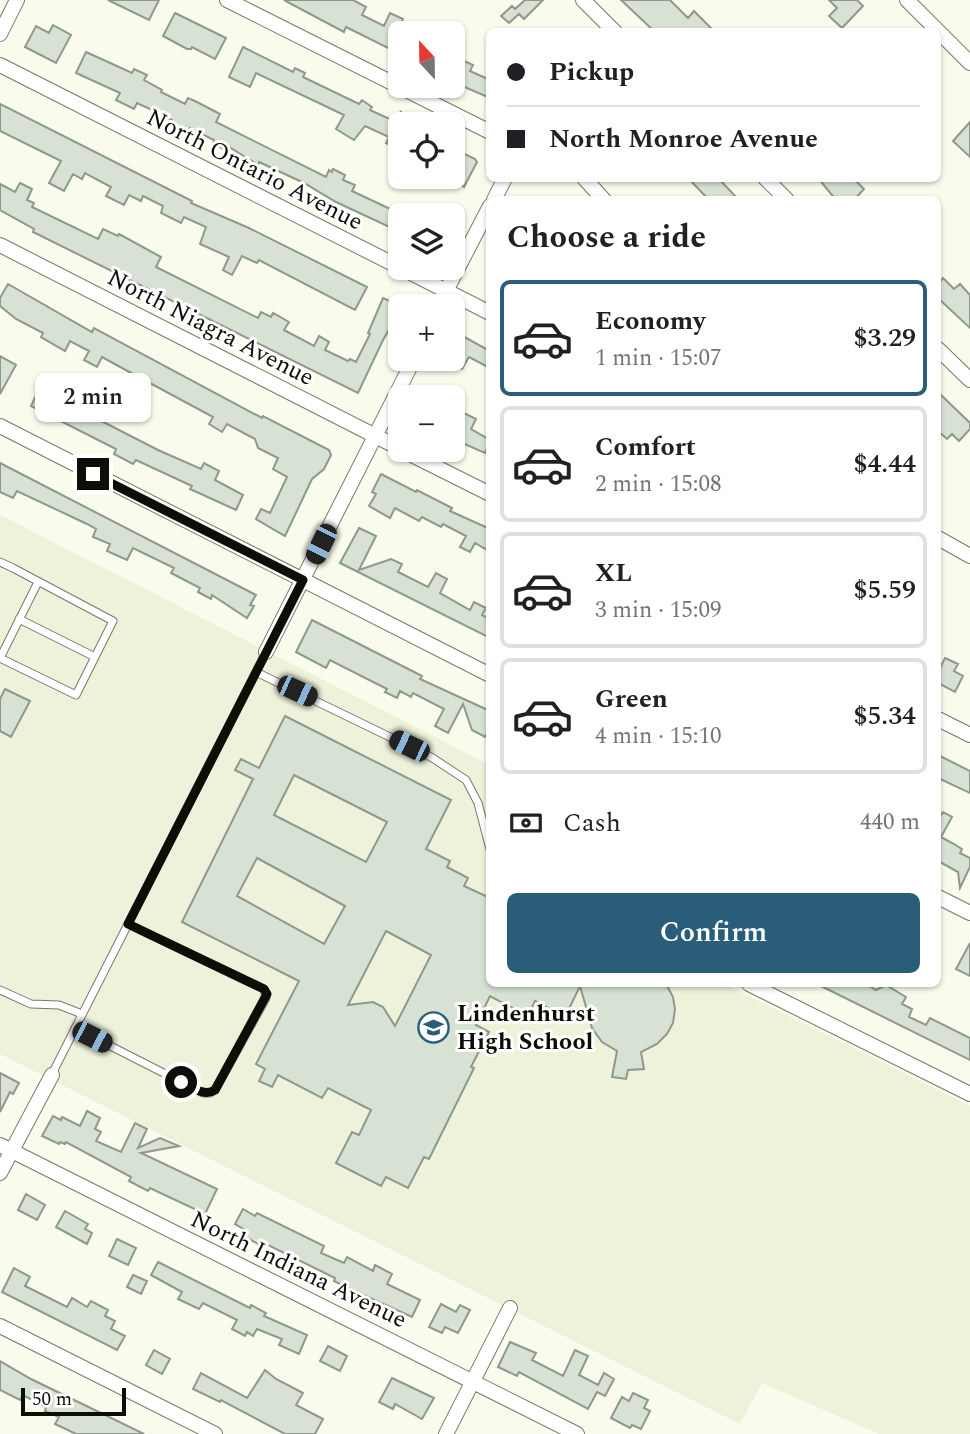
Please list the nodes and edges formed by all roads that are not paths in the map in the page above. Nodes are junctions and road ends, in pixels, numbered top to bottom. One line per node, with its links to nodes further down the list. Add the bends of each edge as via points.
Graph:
1 (17, 0): 7 (street)
2 (227, 0): 11 (street)
3 (583, 0): 5 (street)
4 (907, 0): 6 (street)
5 (611, 28)
6 (935, 28)
7 (0, 34)
8 (941, 34): 9 (street)
9 (970, 63)
10 (0, 65): 18 (street, North Ontario Avenue)
11 (486, 130)
12 (588, 182): 14 (street)
13 (769, 182): 15 (street)
14 (600, 196)
15 (783, 196)
16 (486, 214): 18 (street)
17 (0, 245): 25 (street, North Niagra Avenue)
18 (446, 290): 19 (street); 20 (street, North Ontario Avenue)
19 (444, 294)
20 (486, 311)
21 (941, 352): 23 (street)
22 (408, 371): 25 (street)
23 (970, 380)
24 (0, 426): 32 (street)
25 (374, 436): 26 (street, North Niagra Avenue); 32 (street)
26 (388, 443)
27 (427, 462): 28 (street, North Niagra Avenue)
28 (486, 492)
29 (941, 540): 30 (street)
30 (970, 556)
31 (0, 562): 33 (lane)
32 (303, 580): 35 (street); 38 (street)
33 (38, 582): 34 (lane); 36 (lane, via 113,621)
34 (19, 620): 36 (lane); 36 (lane, via 0,658 76,695)
35 (266, 652): 37 (lane)
36 (95, 657)
37 (256, 672): 41 (lane, via 431,757 466,780); 44 (lane)
38 (486, 672)
39 (941, 720): 40 (street)
40 (970, 735)
41 (486, 834)
42 (941, 898): 43 (street)
43 (970, 913)
44 (128, 924): 47 (lane); 48 (lane, via 264,989 266,998 210,1093)
45 (755, 987): 50 (street)
46 (0, 990): 47 (lane, via 31,1004 60,1005)
47 (82, 1014): 48 (lane)
48 (75, 1028): 49 (lane)
49 (52, 1075): 51 (street)
50 (970, 1094)
51 (6, 1148): 52 (street); 55 (street, North Indiana Avenue)
52 (0, 1173)
53 (510, 1308): 55 (street)
54 (0, 1326): 56 (street)
55 (472, 1380): 57 (street); 58 (street, North Indiana Avenue)
56 (215, 1434)
57 (446, 1434)
58 (577, 1434)

